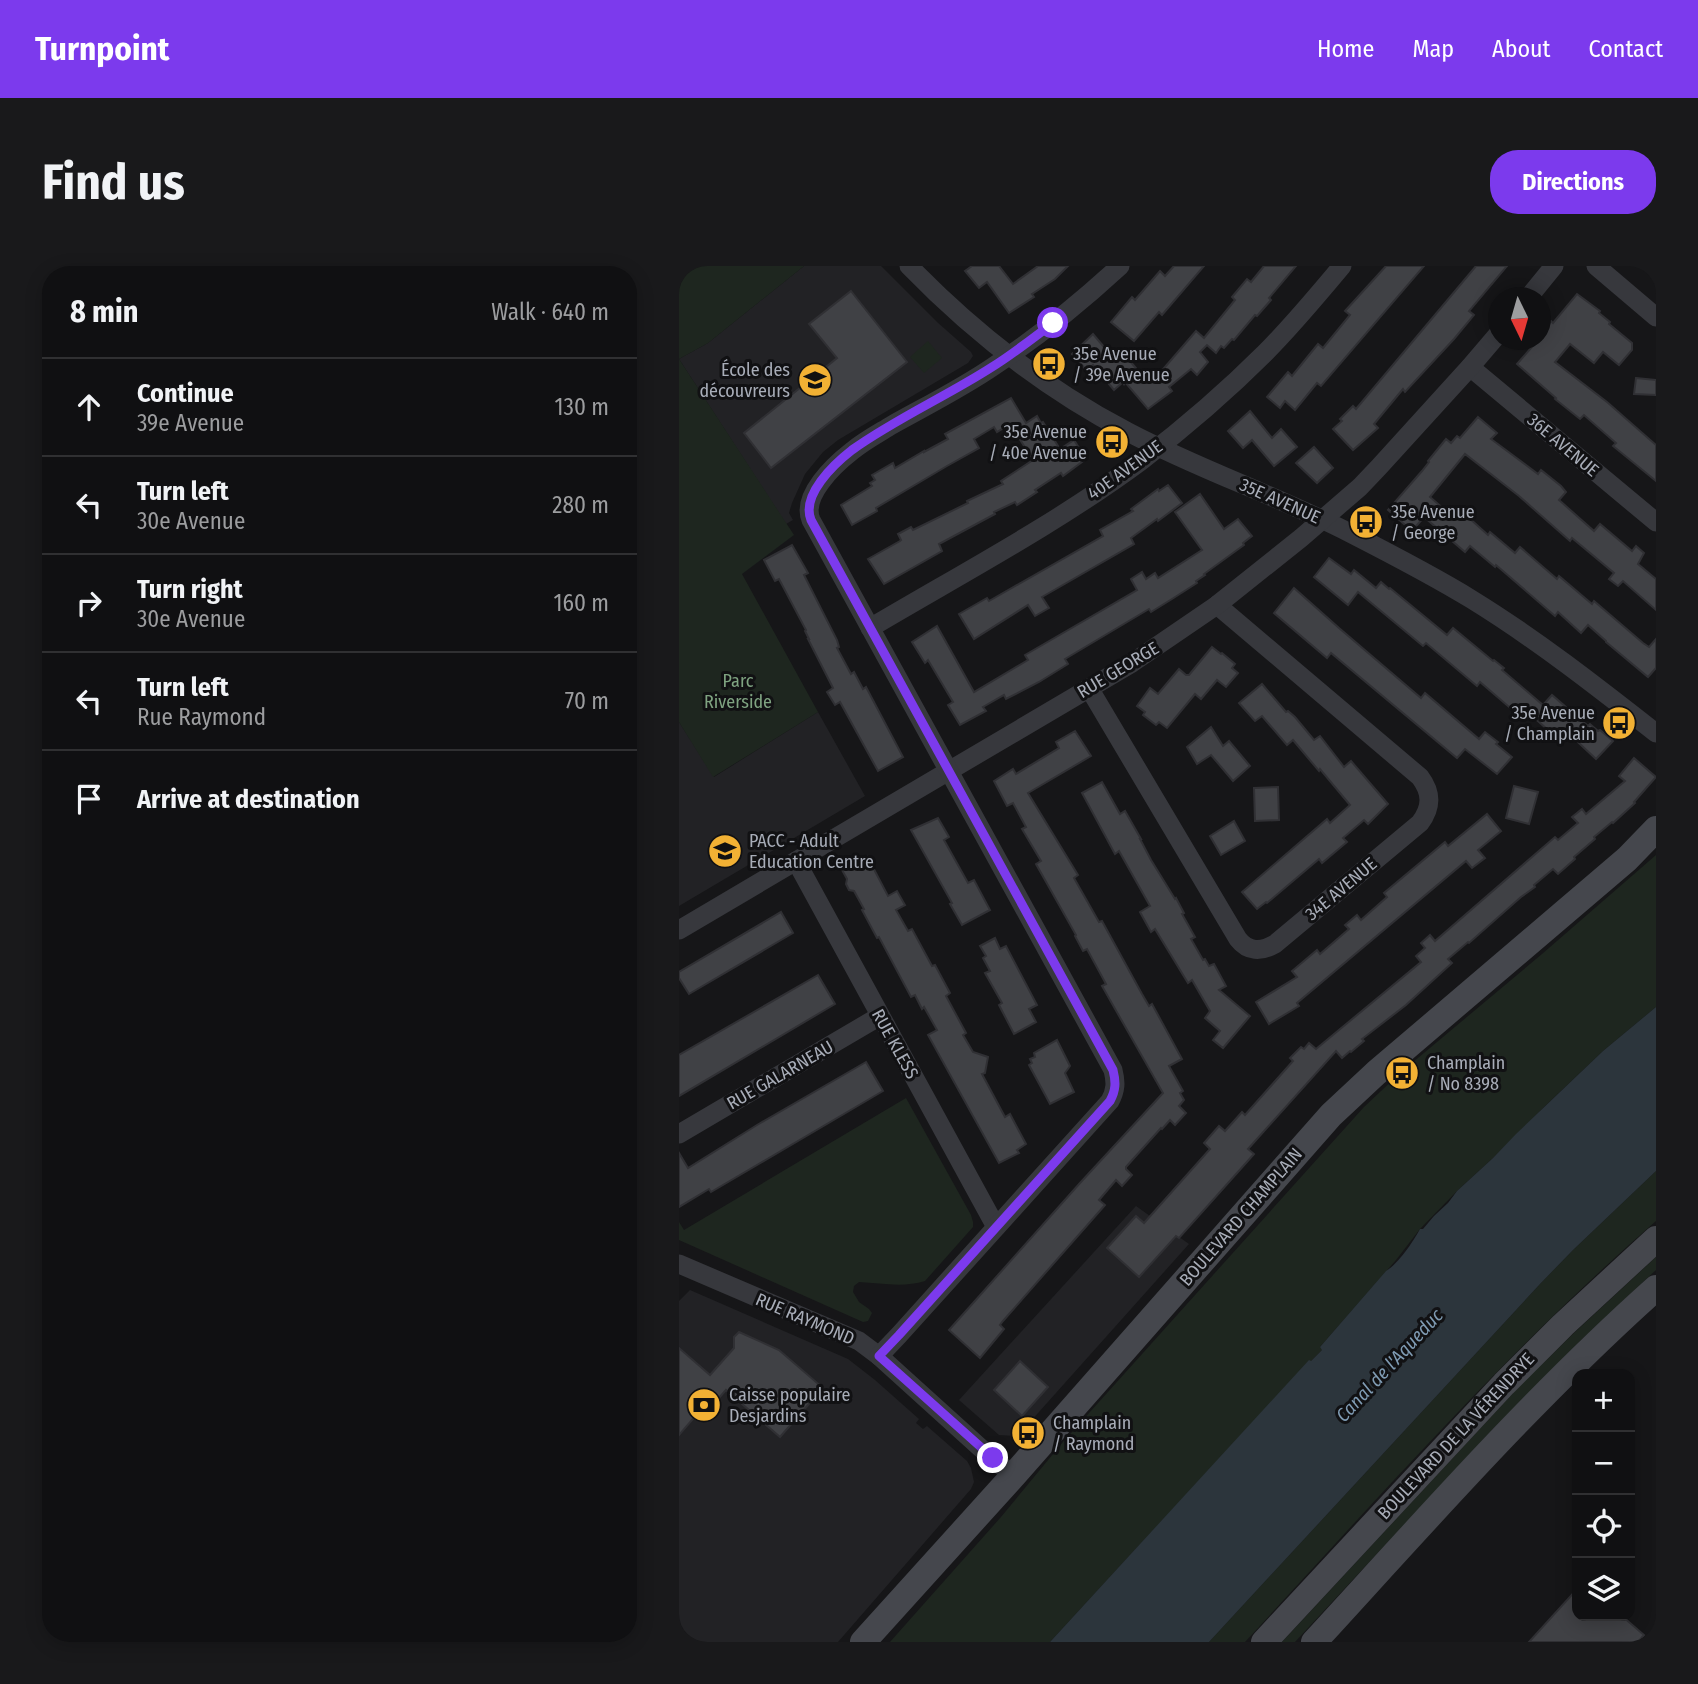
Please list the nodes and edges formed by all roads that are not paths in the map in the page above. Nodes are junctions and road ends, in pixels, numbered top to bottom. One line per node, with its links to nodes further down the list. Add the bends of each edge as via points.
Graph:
1 (909, 266): 9 (street, 35E AVENUE)
2 (1121, 266): 9 (street)
3 (1342, 266): 11 (street, 40E AVENUE, via 1265,353)
4 (1554, 266): 6 (street)
5 (1596, 266): 7 (street)
6 (1537, 287)
7 (1656, 317)
8 (1488, 346): 10 (street, RUE GEORGE)
9 (1008, 356): 11 (street, 35E AVENUE, via 1097,415); 15 (street, via 851,451 815,491 808,509 811,520)
10 (1470, 368): 12 (street, RUE GEORGE, via 1379,467); 13 (street, 36E AVENUE)
11 (1158, 447): 12 (street, 35E AVENUE); 15 (street, 40E AVENUE, via 1067,511)
12 (1323, 519): 14 (street, RUE GEORGE); 17 (street, 35E AVENUE, via 1473,600)
13 (1656, 522)
14 (1217, 606): 16 (street, RUE GEORGE); 16 (street, 34E AVENUE, via 1420,777 1429,791 1429,808 1420,823 1275,944 1254,950 1237,939)
15 (870, 628): 18 (street)
16 (1089, 688): 18 (street, RUE GEORGE)
17 (1656, 733)
18 (948, 770): 20 (street, RUE GEORGE); 24 (street, via 1115,1079 1110,1101)
19 (1656, 829): 29 (main road, BOULEVARD CHAMPLAIN, via 1331,1115)
20 (796, 861): 21 (street, RUE GEORGE); 22 (street, RUE KLESS)
21 (679, 930)
22 (880, 1016): 23 (street, RUE GALARNEAU); 24 (street, RUE KLESS)
23 (679, 1134)
24 (996, 1227): 28 (street)
25 (1656, 1239): 31 (main road, BOULEVARD DE LA VÉRENDRYE, via 1504,1384)
26 (679, 1264): 28 (street, RUE RAYMOND, via 859,1341)
27 (1656, 1288): 32 (main road, BOULEVARD DE LA VÉRENDRYE, via 1568,1370)
28 (879, 1356): 29 (street, RUE RAYMOND)
29 (1014, 1475): 30 (main road, BOULEVARD CHAMPLAIN)
30 (863, 1642)
31 (1264, 1642)
32 (1314, 1642)

